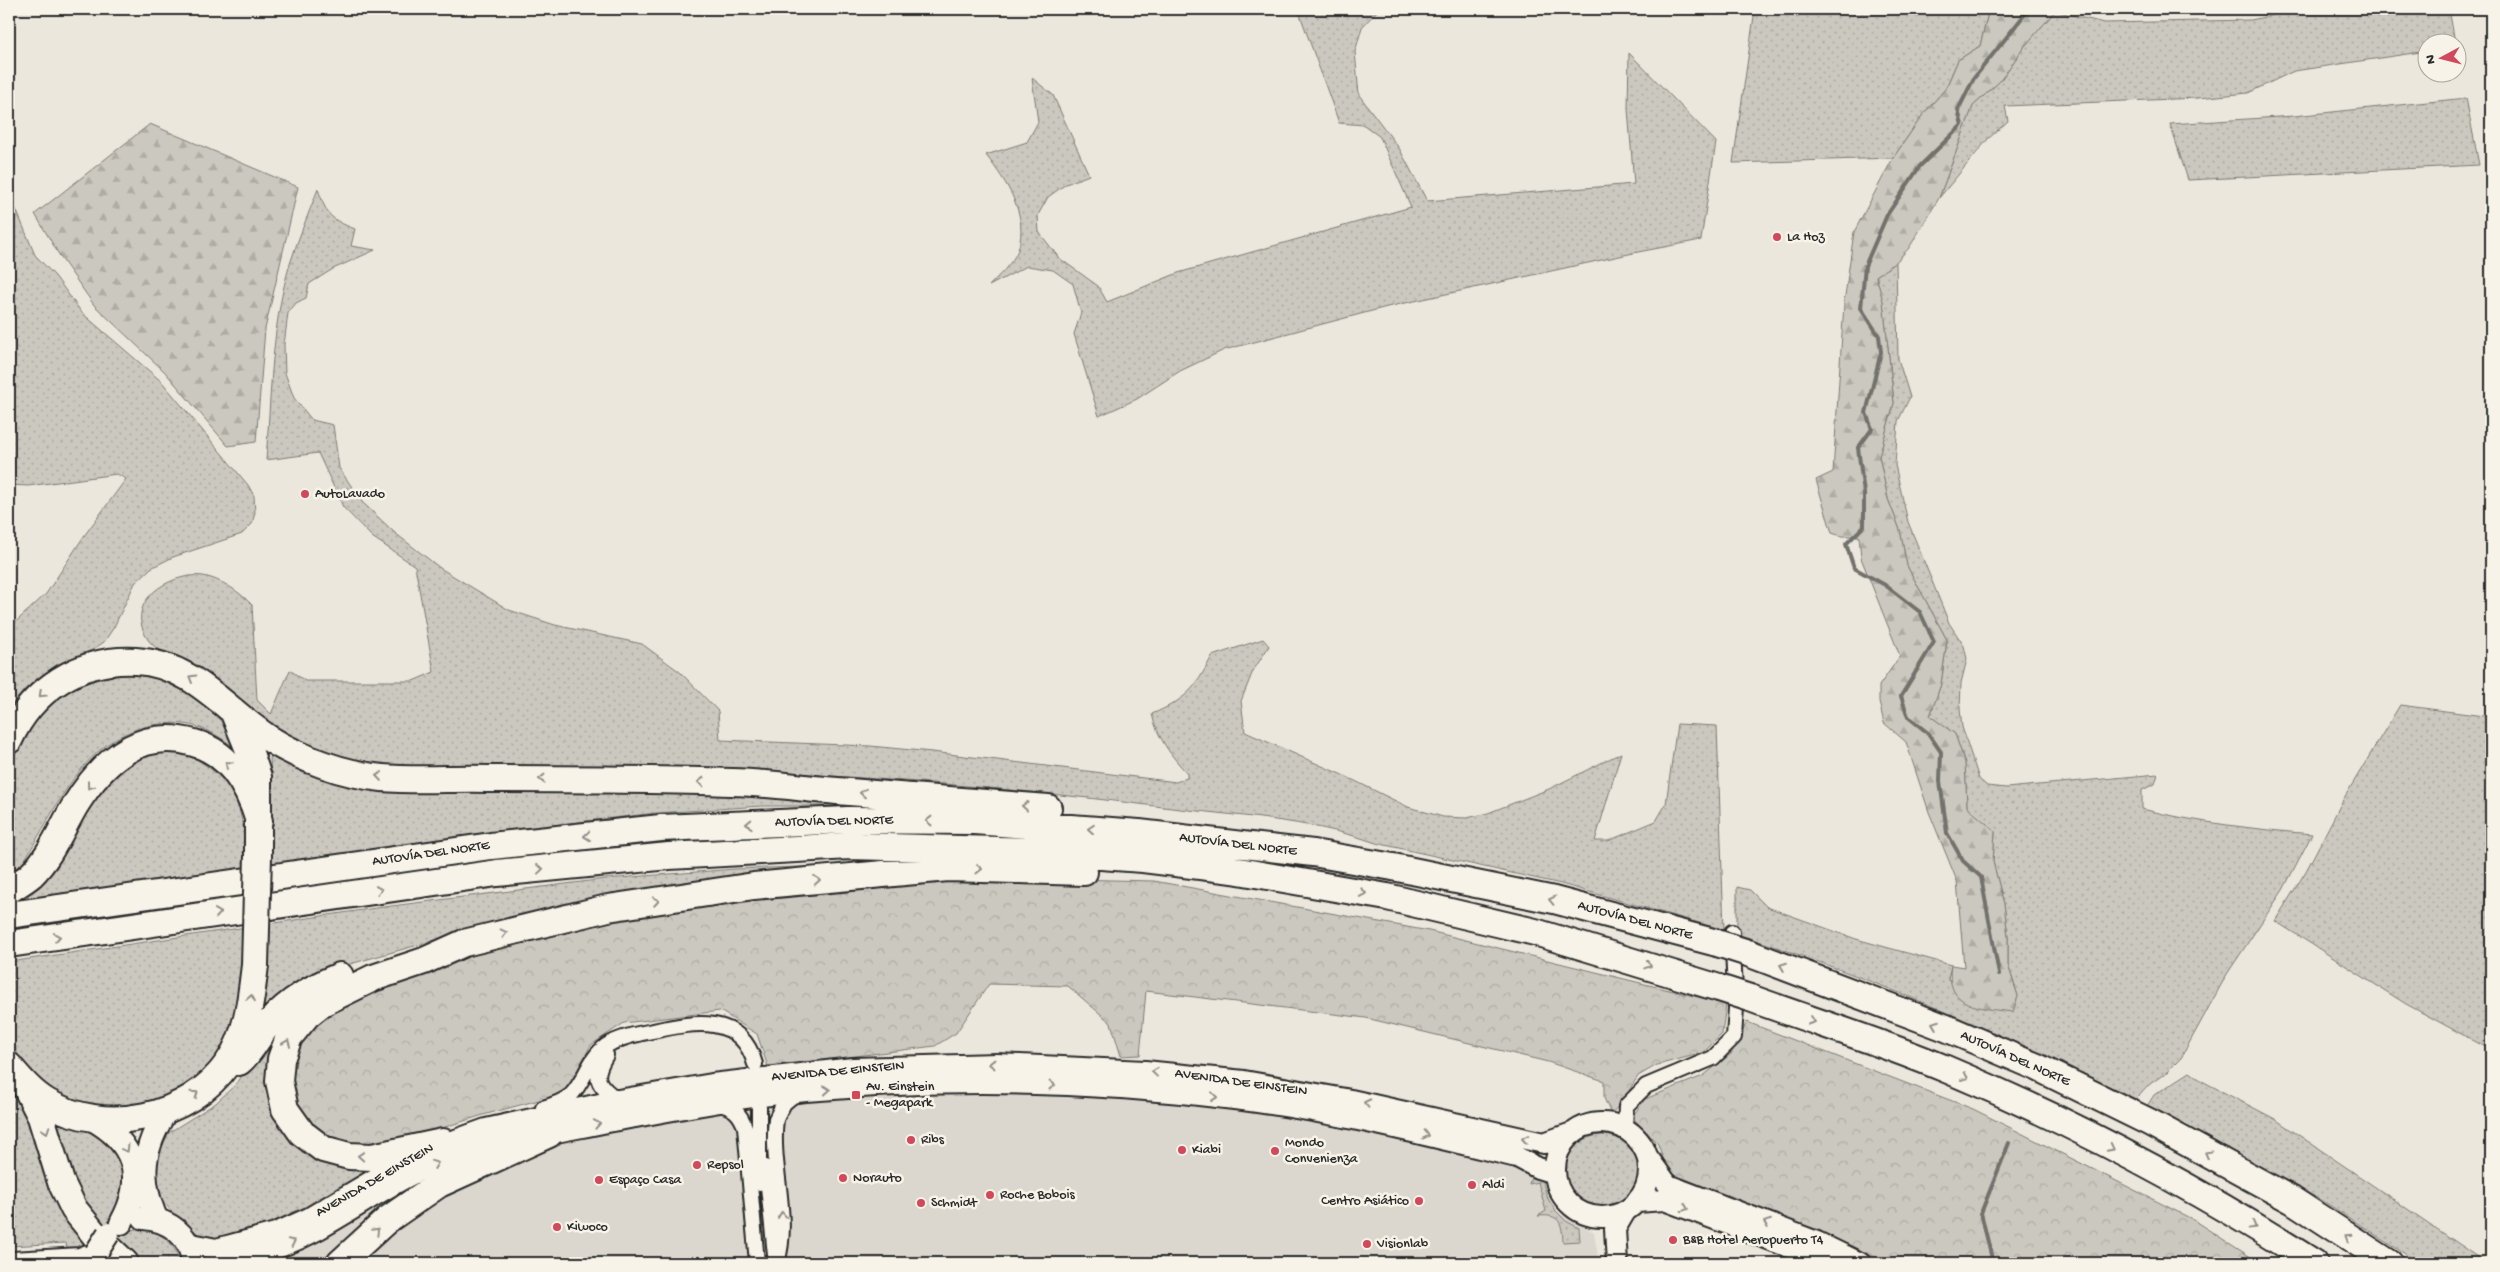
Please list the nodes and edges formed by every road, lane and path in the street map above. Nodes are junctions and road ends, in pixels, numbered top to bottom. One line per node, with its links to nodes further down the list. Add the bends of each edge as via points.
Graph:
1 (231, 707): 2 (highway, one-way to 2, via 203,685 171,668 139,661 100,663 70,673 40,694 15,726); 3 (highway, via 258,777); 4 (highway, one-way to 1, via 1236,829 1201,823 734,782 382,778 323,765 268,738)
2 (9, 740)
3 (259, 821): 6 (highway, one-way to 6, via 248,789 235,770 203,745 156,739 142,742 115,757 103,769 78,802 52,847 31,874); 14 (highway, one-way to 3, bridge, via 235,1050 251,1000)
4 (1313, 854): 7 (highway, AUTOVÍA DEL NORTE, one-way to 7, via 1139,833 974,821 848,820 671,828 491,846); 8 (highway, AUTOVÍA DEL NORTE, one-way to 4, via 1393,867)
5 (1315, 884): 9 (highway, one-way to 5, via 608,908 725,890 948,868); 10 (highway, AUTOVÍA DEL NORTE, one-way to 5, via 497,873 669,856 850,846 1030,851 1143,859); 45 (highway, AUTOVÍA DEL NORTE, one-way to 45, bridge, via 1387,897 1535,932 1750,998 1944,1068 2022,1102 2142,1164)
6 (9, 890)
7 (9, 916)
8 (1725, 937): 21 (street, via 1736,1008 1734,1036 1713,1058 1646,1086 1626,1106); 46 (highway, AUTOVÍA DEL NORTE, one-way to 8, bridge, via 2292,1200 2151,1123 2037,1067 1946,1028 1748,952)
9 (464, 943): 14 (highway, via 423,950 312,987 286,1005 241,1060); 25 (highway, one-way to 9, via 372,1157 349,1156 324,1149 302,1133 285,1109 279,1081 281,1059 289,1037 322,1003 358,985)
10 (9, 944)
11 (620, 1039): 12 (street, via 702,1023 720,1025 736,1033 747,1044); 17 (street, via 610,1048 597,1071 598,1080); 22 (street, via 598,1053 577,1088 562,1102)
12 (755, 1064)
13 (9, 1066): 15 (highway)
14 (219, 1074): 19 (highway, one-way to 14, via 203,1089)
15 (26, 1086): 20 (highway, via 46,1102); 35 (highway, one-way to 35, via 42,1117 62,1182 74,1208 95,1235)
16 (796, 1093): 18 (street, AVENIDA DE EINSTEIN); 27 (street, AVENIDA DE EINSTEIN, one-way to 27, via 914,1085 998,1084 1143,1089 1346,1117 1517,1157); 40 (street, one-way to 16, via 783,1228 774,1129 784,1103)
17 (618, 1100): 22 (street, AVENIDA DE EINSTEIN); 23 (street, AVENIDA DE EINSTEIN, one-way to 17, via 1544,1143 1360,1101 1244,1081 1145,1070 1060,1066 942,1064 853,1068 712,1084)
18 (702, 1104): 24 (street, AVENIDA DE EINSTEIN, one-way to 18); 38 (street, via 720,1104 742,1116)
19 (168, 1110): 20 (highway, via 146,1117); 30 (main road, via 153,1134 145,1165 148,1195)
20 (90, 1118): 31 (main road, one-way to 31, via 115,1134 129,1151 133,1164 131,1203)
21 (1625, 1128): 23 (street, via 1597,1123); 26 (street, via 1638,1140)
22 (486, 1129): 25 (street, AVENIDA DE EINSTEIN)
23 (1572, 1133): 27 (street, via 1562,1144)
24 (549, 1134): 36 (street, AVENIDA DE EINSTEIN, one-way to 24, via 282,1247 317,1230 401,1179 432,1165 486,1147); 37 (highway, one-way to 24, via 387,1220 439,1184)
25 (443, 1142): 32 (street, AVENIDA DE EINSTEIN, via 416,1154 309,1218 276,1233)
26 (1647, 1156): 28 (street, via 1646,1188); 44 (street, one-way to 26, via 1817,1242 1668,1184)
27 (1554, 1173): 29 (street, via 1565,1200)
28 (1631, 1207): 29 (street, via 1600,1218); 42 (street, via 1615,1230); 43 (street, one-way to 43, via 1664,1200)
29 (1588, 1215): 41 (street, via 1602,1230)
30 (157, 1220): 31 (main road, via 145,1218); 32 (main road, via 172,1226)
31 (115, 1228): 33 (main road, bridge)
32 (190, 1253)
33 (95, 1258): 34 (main road)
34 (12, 1263)
35 (125, 1263)
36 (230, 1263)
37 (340, 1263)
38 (757, 1263)
39 (764, 1263): 40 (street, via 758,1169 759,1112)
40 (776, 1263)
41 (1604, 1263)
42 (1617, 1263)
43 (1832, 1263)
44 (1860, 1263)
45 (2314, 1263)
46 (2389, 1263)

